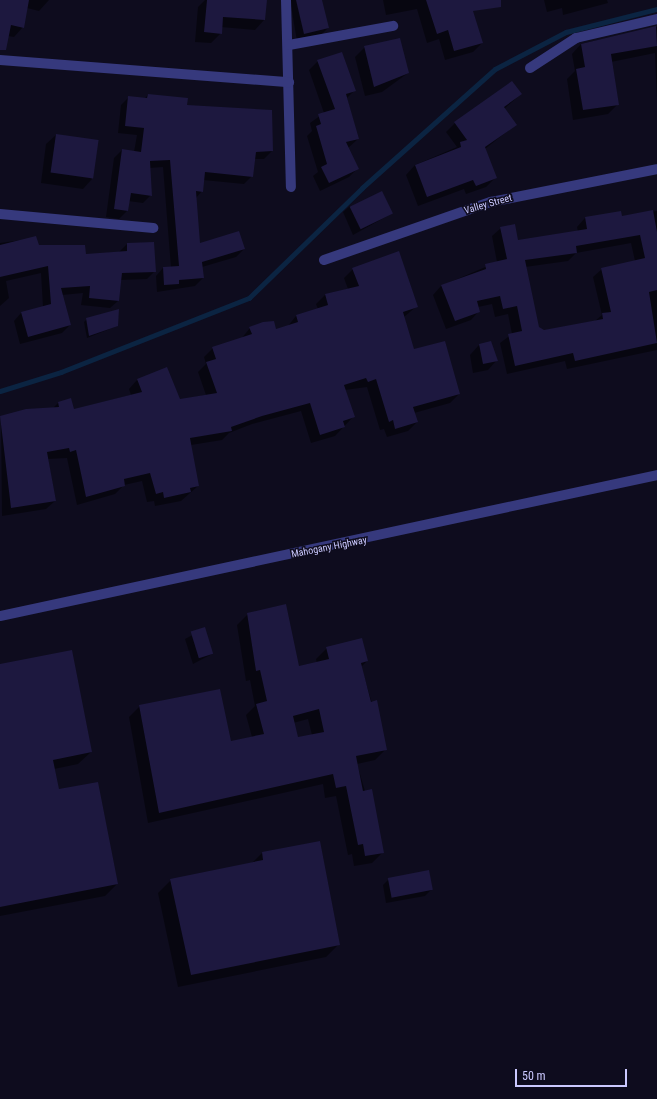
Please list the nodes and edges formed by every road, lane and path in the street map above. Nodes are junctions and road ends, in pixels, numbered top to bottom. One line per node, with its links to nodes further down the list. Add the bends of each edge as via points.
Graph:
1 (286, 0): 4 (street)
2 (657, 18): 6 (street, via 576,38)
3 (393, 26): 4 (street)
4 (289, 45): 7 (street)
5 (0, 60): 7 (street)
6 (530, 68)
7 (289, 82): 9 (street)
8 (657, 169): 12 (street, Valley Street, via 491,202)
9 (291, 187)
10 (0, 214): 11 (street)
11 (153, 228)
12 (324, 260)
13 (657, 475): 14 (street, Mahogany Highway)
14 (0, 616)

